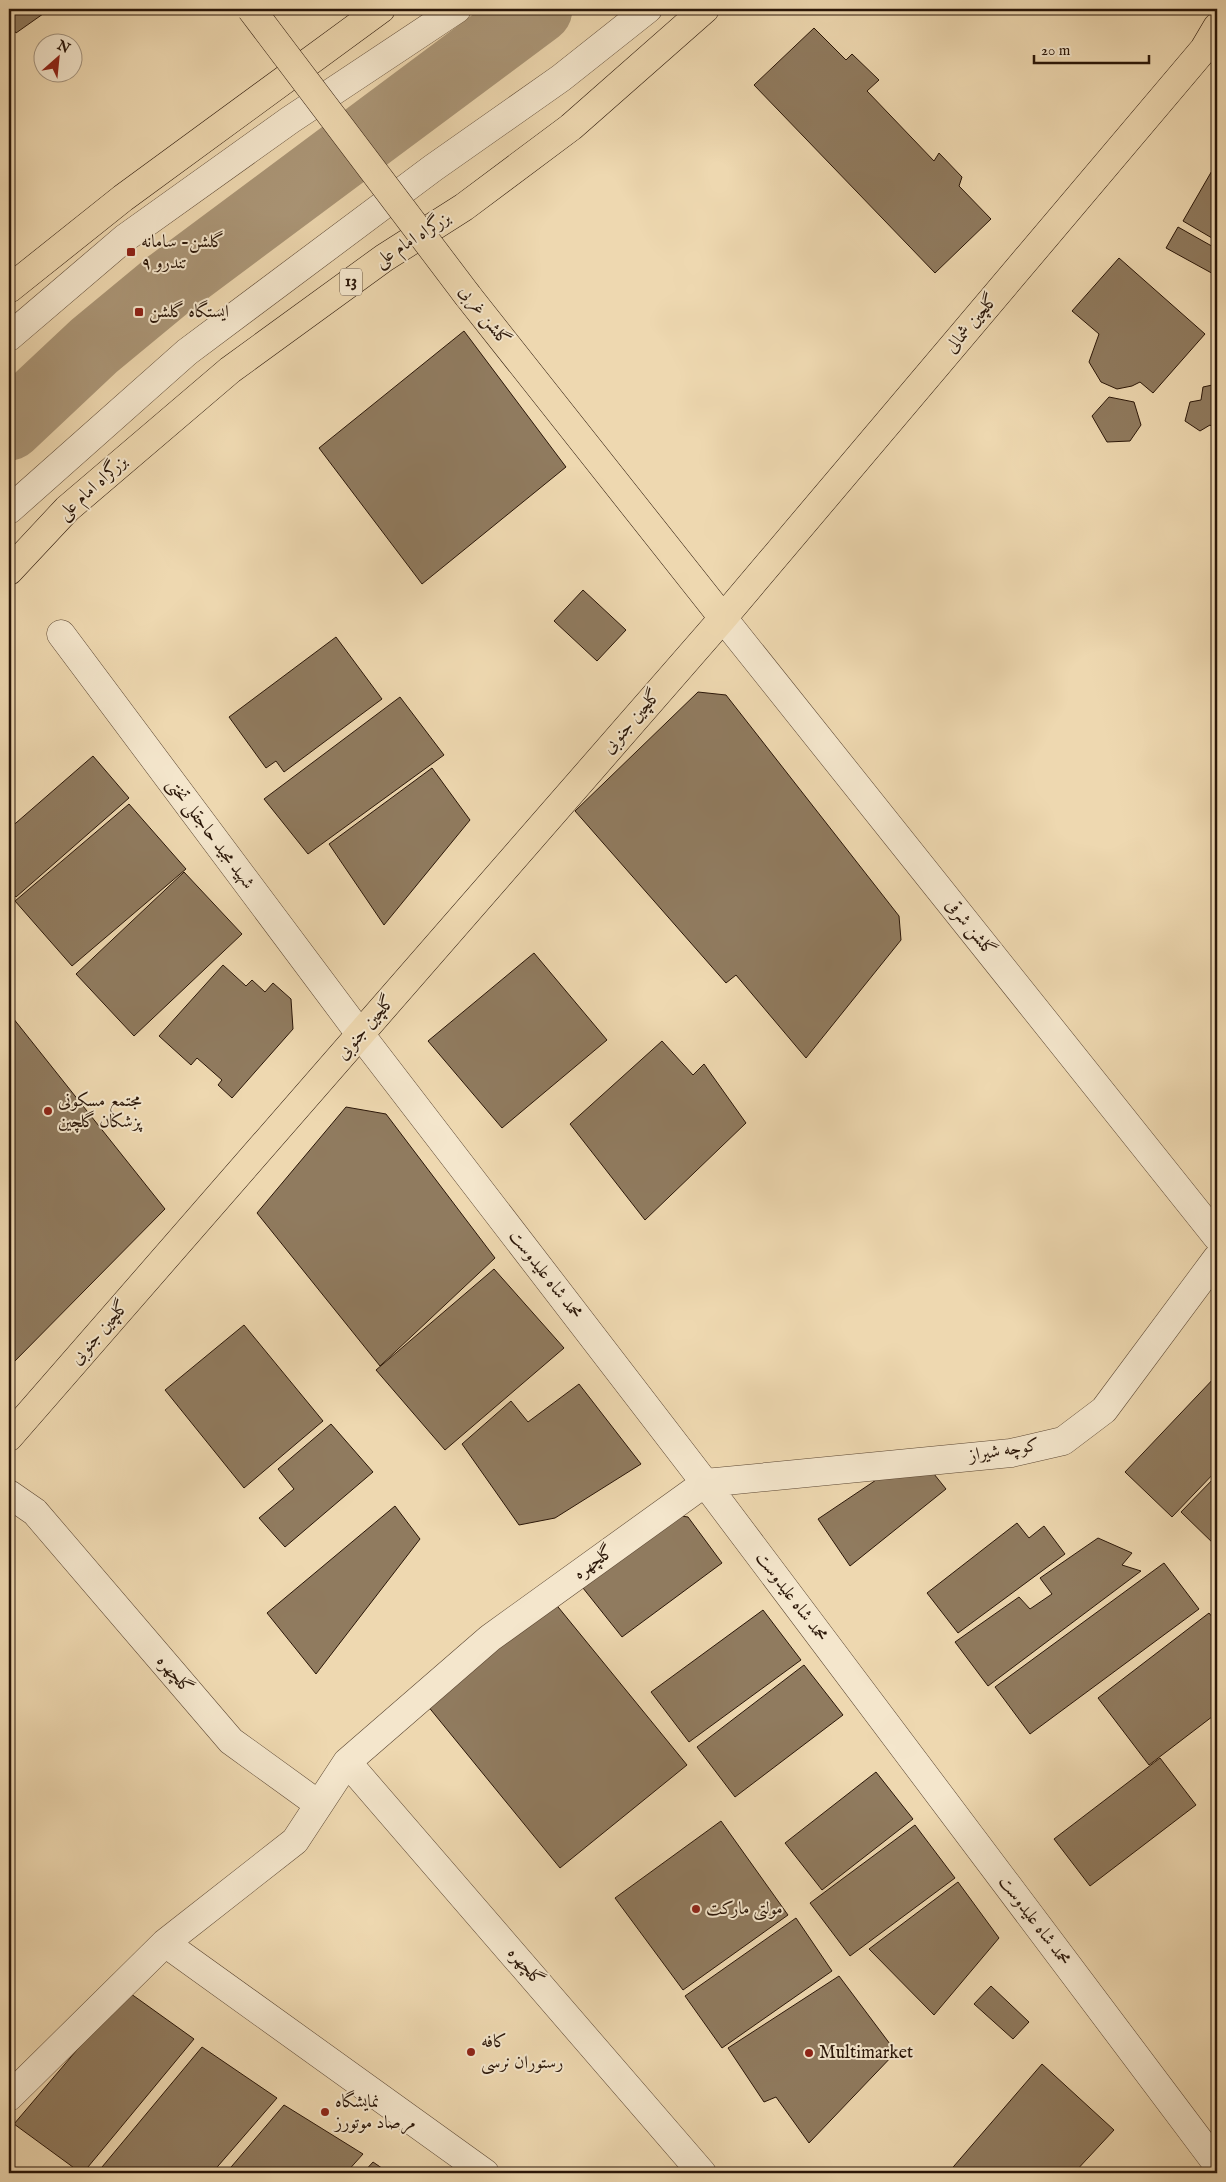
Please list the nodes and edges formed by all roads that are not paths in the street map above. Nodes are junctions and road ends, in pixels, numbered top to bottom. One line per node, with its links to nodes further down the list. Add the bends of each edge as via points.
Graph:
1 (251, 9): 11 (main road, گلشن غربی, bridge, via 468,296)
2 (381, 9): 7 (main road, via 130,192)
3 (457, 9): 8 (street, via 290,120 125,238)
4 (648, 9): 9 (street, via 561,78 425,173 187,352)
5 (705, 9): 10 (main road, بزرگراه امام علی / 13, via 571,127 464,207 384,258 230,370 67,509)
6 (1213, 44): 11 (main road, گلچین شمالی)
7 (9, 288)
8 (9, 337)
9 (9, 510)
10 (9, 571)
11 (723, 618): 13 (main road, گلچین جنوبی); 14 (street, گلشن شرقی)
12 (61, 634): 13 (street, شهید مجید حاجقلی تختی)
13 (360, 1034): 16 (main road, گلچین جنوبی); 17 (street, محمد شاه علیدوست)
14 (1217, 1237)
15 (1217, 1258): 17 (street, کوچه شیراز, via 1104,1410 1063,1441 1011,1453)
16 (9, 1437)
17 (705, 1483): 19 (street, گلچهره, via 490,1638); 23 (street, محمد شاه علیدوست)
18 (9, 1494): 20 (street, گلچهره, via 35,1512 231,1741)
19 (348, 1762): 20 (street, گلچهره); 25 (street, گلچهره)
20 (318, 1804): 21 (street, via 295,1841)
21 (165, 1943): 22 (street); 24 (street)
22 (9, 2097)
23 (1217, 2164)
24 (485, 2173)
25 (702, 2173)

